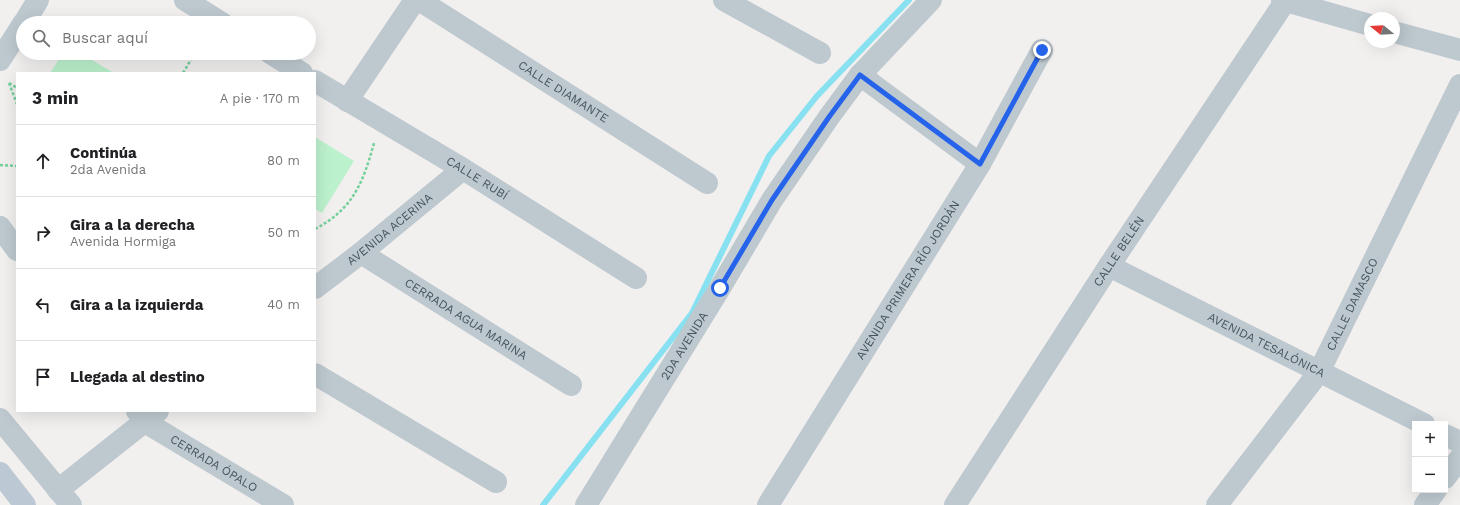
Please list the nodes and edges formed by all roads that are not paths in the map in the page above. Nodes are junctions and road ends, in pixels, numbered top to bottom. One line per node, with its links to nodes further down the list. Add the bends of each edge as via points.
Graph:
1 (38, 0): 8 (street)
2 (185, 0): 9 (street)
3 (415, 0): 22 (street)
4 (419, 0): 25 (street, CALLE DIAMANTE)
5 (724, 0): 16 (street)
6 (931, 0): 19 (street, 2DA AVENIDA)
7 (1285, 0): 10 (street); 29 (street, CALLE BELÉN)
8 (28, 16)
9 (211, 16)
10 (1364, 23)
11 (16, 32): 13 (street)
12 (1400, 34): 15 (street)
13 (3, 48)
14 (1042, 50): 23 (street, AVENIDA PRIMERA RÍO JORDÁN)
15 (1460, 50)
16 (820, 53)
17 (281, 60): 18 (street)
18 (300, 72)
19 (860, 75): 23 (street); 48 (street, 2DA AVENIDA, via 772,200)
20 (316, 82): 22 (street, CALLE RUBÍ)
21 (1460, 85): 32 (street, CALLE DAMASCO)
22 (347, 101): 24 (street, CALLE RUBÍ)
23 (980, 164): 49 (street, AVENIDA PRIMERA RÍO JORDÁN)
24 (463, 169): 28 (street, AVENIDA ACERINA); 30 (street, CALLE RUBÍ)
25 (707, 183)
26 (0, 227): 27 (street)
27 (16, 249)
28 (361, 253): 31 (street, AVENIDA ACERINA); 34 (street, CERRADA AGUA MARINA)
29 (1109, 266): 32 (street, AVENIDA TESALÓNICA); 50 (street, CALLE BELÉN)
30 (636, 278)
31 (316, 287)
32 (1319, 372): 37 (street, AVENIDA TESALÓNICA); 51 (street, CALLE DAMASCO)
33 (316, 375): 43 (street)
34 (571, 385)
35 (147, 415): 45 (street); 47 (street, CERRADA ÓPALO)
36 (0, 420): 45 (street)
37 (1418, 421)
38 (1448, 436): 39 (street)
39 (1460, 442)
40 (1460, 458): 42 (street)
41 (0, 473): 46 (main road)
42 (1448, 474)
43 (496, 482)
44 (1434, 493): 52 (street)
45 (64, 498)
46 (25, 505)
47 (283, 505)
48 (586, 505)
49 (768, 505)
50 (955, 505)
51 (1216, 505)
52 (1425, 505)

